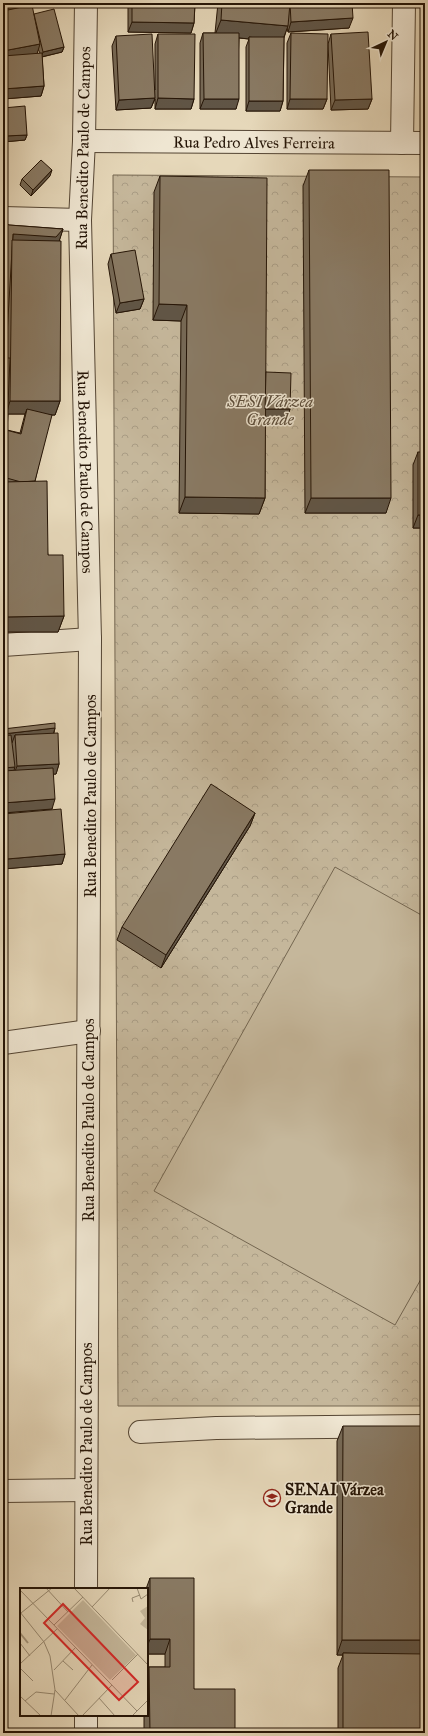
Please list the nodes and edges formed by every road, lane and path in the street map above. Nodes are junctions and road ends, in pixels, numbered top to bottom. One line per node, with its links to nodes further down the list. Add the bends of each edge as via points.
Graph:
1 (86, 3): 3 (street, Rua Benedito Paulo de Campos)
2 (404, 3): 4 (street)
3 (84, 141): 4 (street, Rua Pedro Alves Ferreira); 7 (street, Rua Benedito Paulo de Campos)
4 (402, 143): 5 (street, Rua Pedro Alves Ferreira)
5 (425, 143)
6 (3, 218): 7 (street)
7 (80, 220): 8 (street, Rua Benedito Paulo de Campos)
8 (90, 638): 9 (street); 10 (street, Rua Benedito Paulo de Campos)
9 (3, 645)
10 (89, 1031): 11 (street); 14 (street, Rua Benedito Paulo de Campos)
11 (3, 1043)
12 (425, 1426): 13 (street, via 216,1428)
13 (140, 1432)
14 (86, 1490): 15 (street); 16 (street, Rua Benedito Paulo de Campos)
15 (3, 1491)
16 (86, 1588)
17 (86, 1716): 18 (street)
18 (86, 1733)

